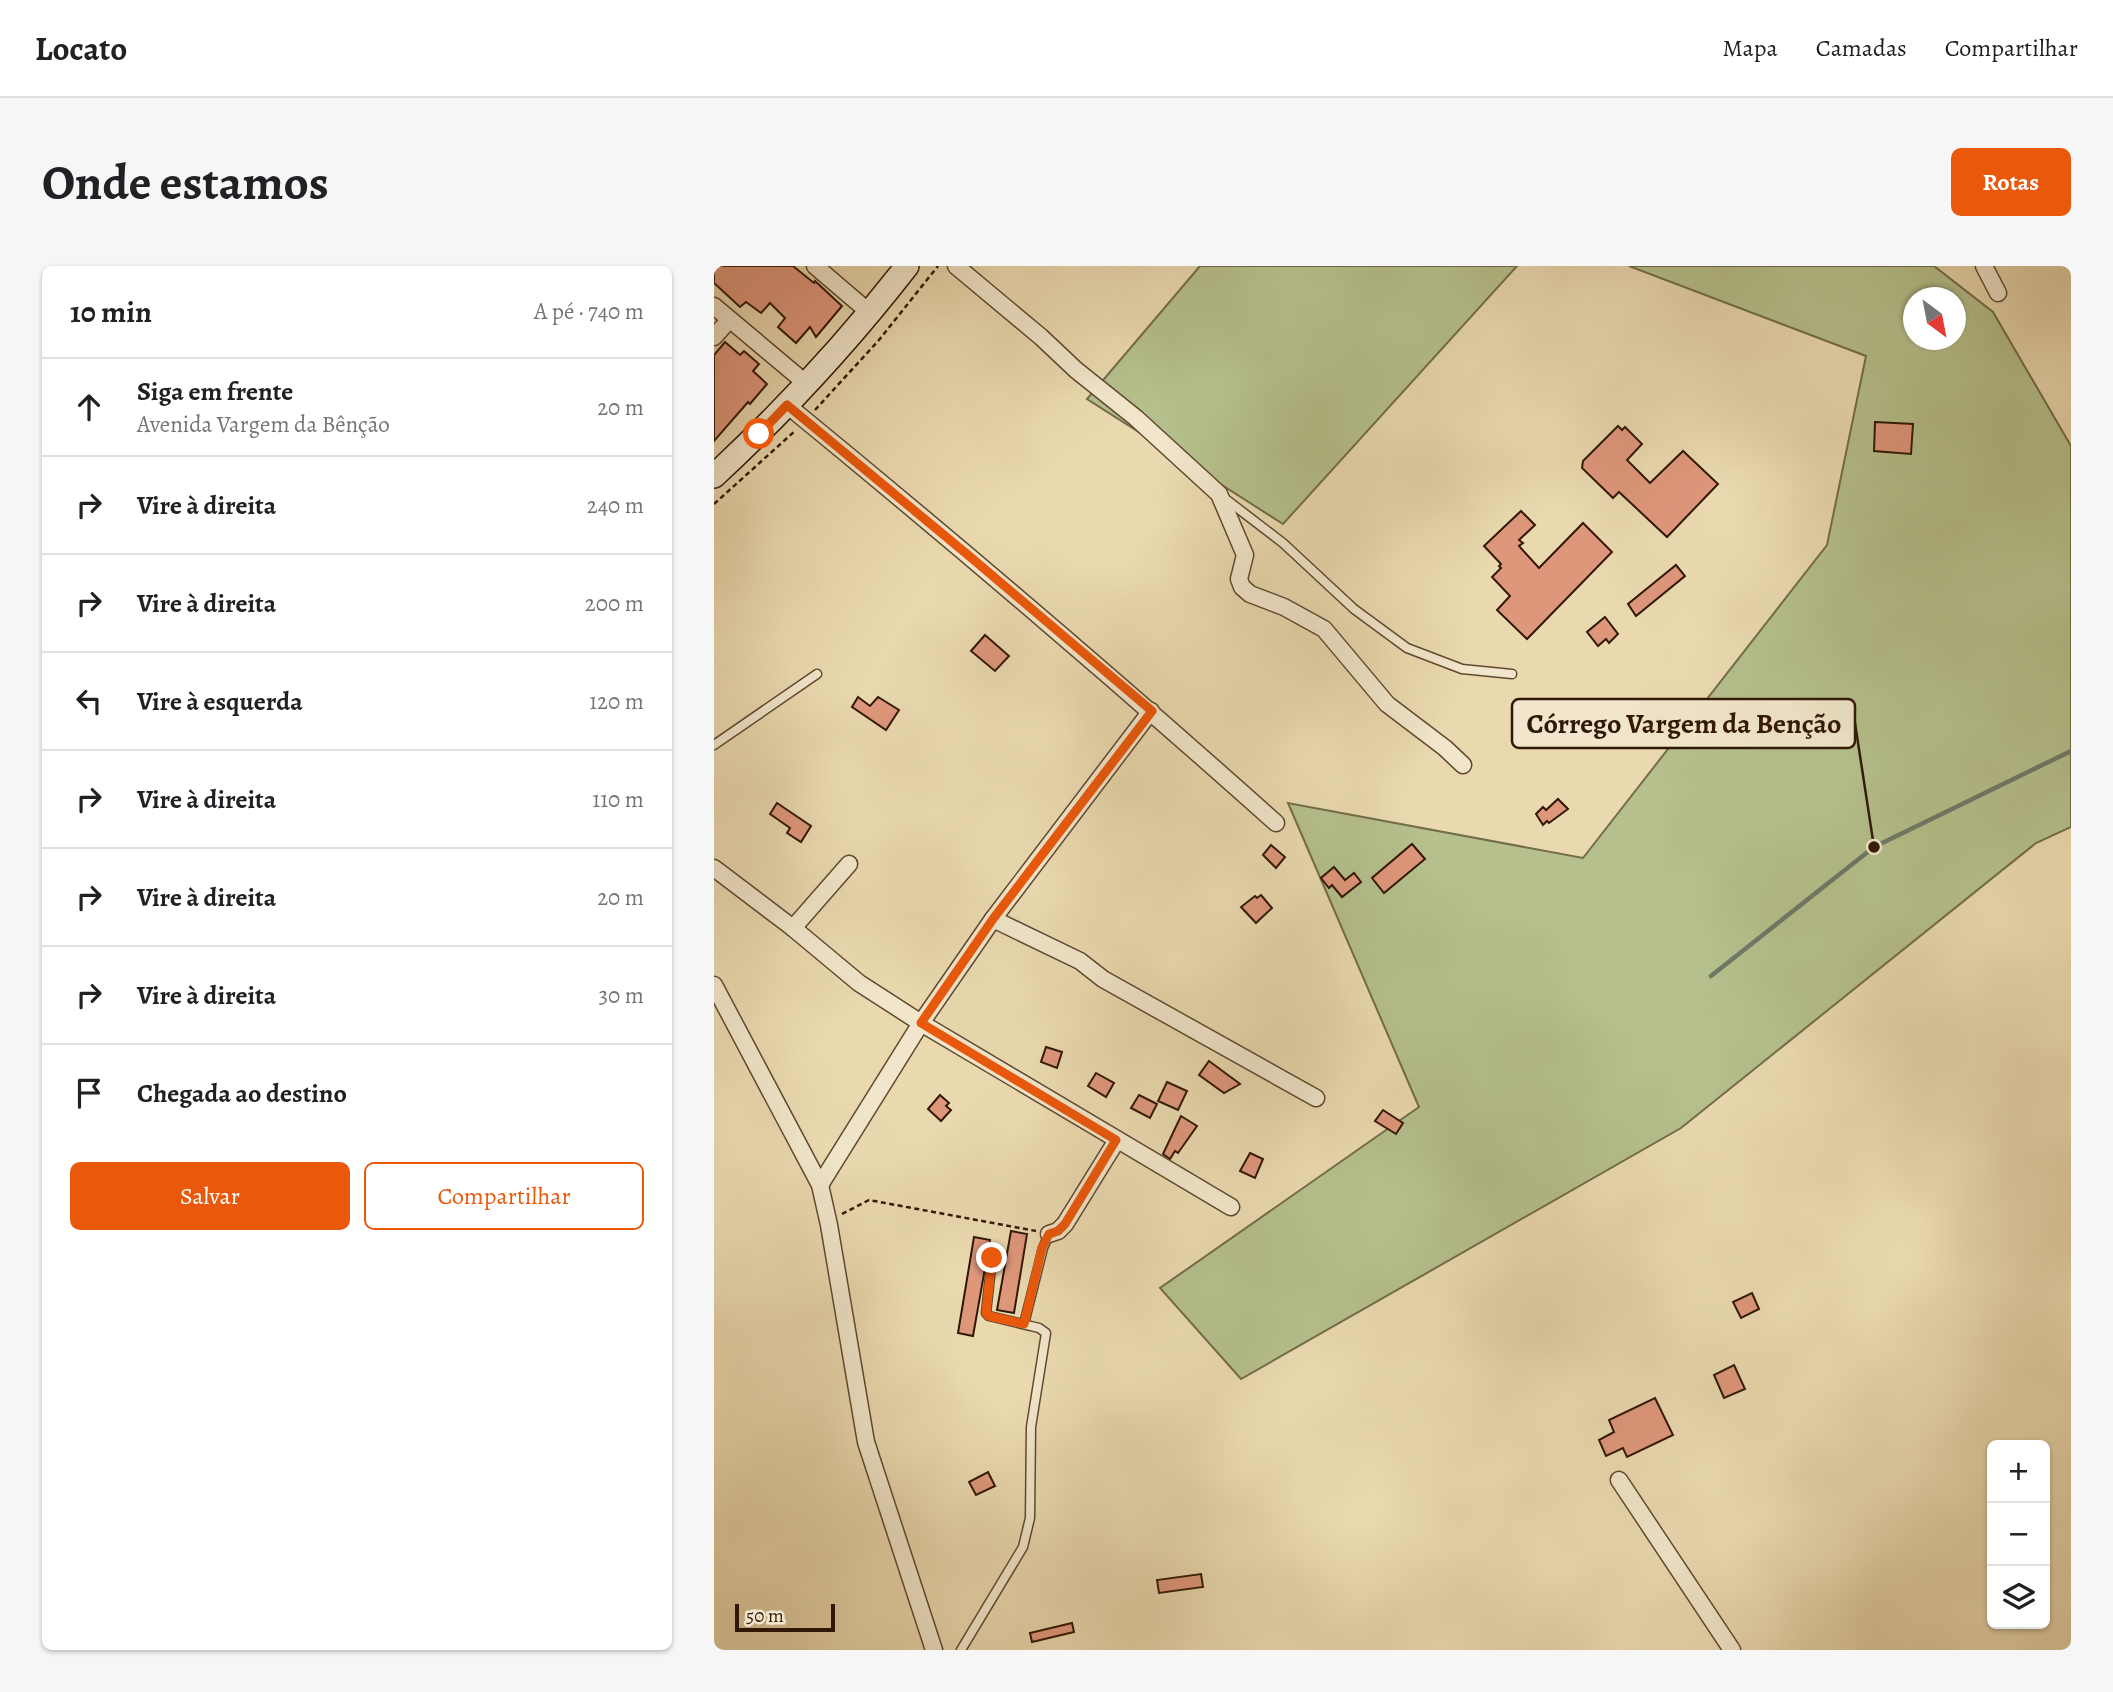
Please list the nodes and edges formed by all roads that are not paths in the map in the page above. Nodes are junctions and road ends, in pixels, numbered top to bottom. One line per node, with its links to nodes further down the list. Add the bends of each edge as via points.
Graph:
1 (815, 266): 7 (street)
2 (907, 266): 7 (street)
3 (956, 266): 13 (street)
4 (1984, 266): 5 (street)
5 (1998, 293)
6 (714, 306): 8 (street)
7 (870, 313): 10 (street)
8 (729, 320): 9 (street); 10 (street)
9 (714, 337)
10 (807, 385): 11 (street)
11 (787, 405): 12 (street); 16 (street)
12 (714, 476)
13 (1219, 494): 15 (lane, via 1408,648 1462,669); 18 (street, via 1245,555 1239,573 1242,587 1324,629 1387,704)
14 (817, 674): 17 (lane)
15 (1512, 674)
16 (1152, 711): 19 (street); 22 (street)
17 (714, 745)
18 (1463, 765)
19 (1276, 823)
20 (849, 864): 23 (street)
21 (714, 868): 23 (street)
22 (993, 919): 25 (street); 26 (street, via 1080,961 1103,979)
23 (793, 928): 25 (street, via 859,983)
24 (714, 985): 28 (street)
25 (921, 1023): 27 (street); 28 (street)
26 (1316, 1098)
27 (1116, 1140): 29 (street); 30 (street, via 1065,1224)
28 (820, 1185): 34 (street, via 866,1442)
29 (1231, 1207)
30 (1049, 1234): 32 (lane)
31 (992, 1258): 32 (lane, via 986,1313)
32 (1024, 1324): 35 (lane, via 1046,1333 1031,1427 1030,1518 1023,1546)
33 (1619, 1480): 36 (street)
34 (934, 1650)
35 (961, 1650)
36 (1732, 1650)

